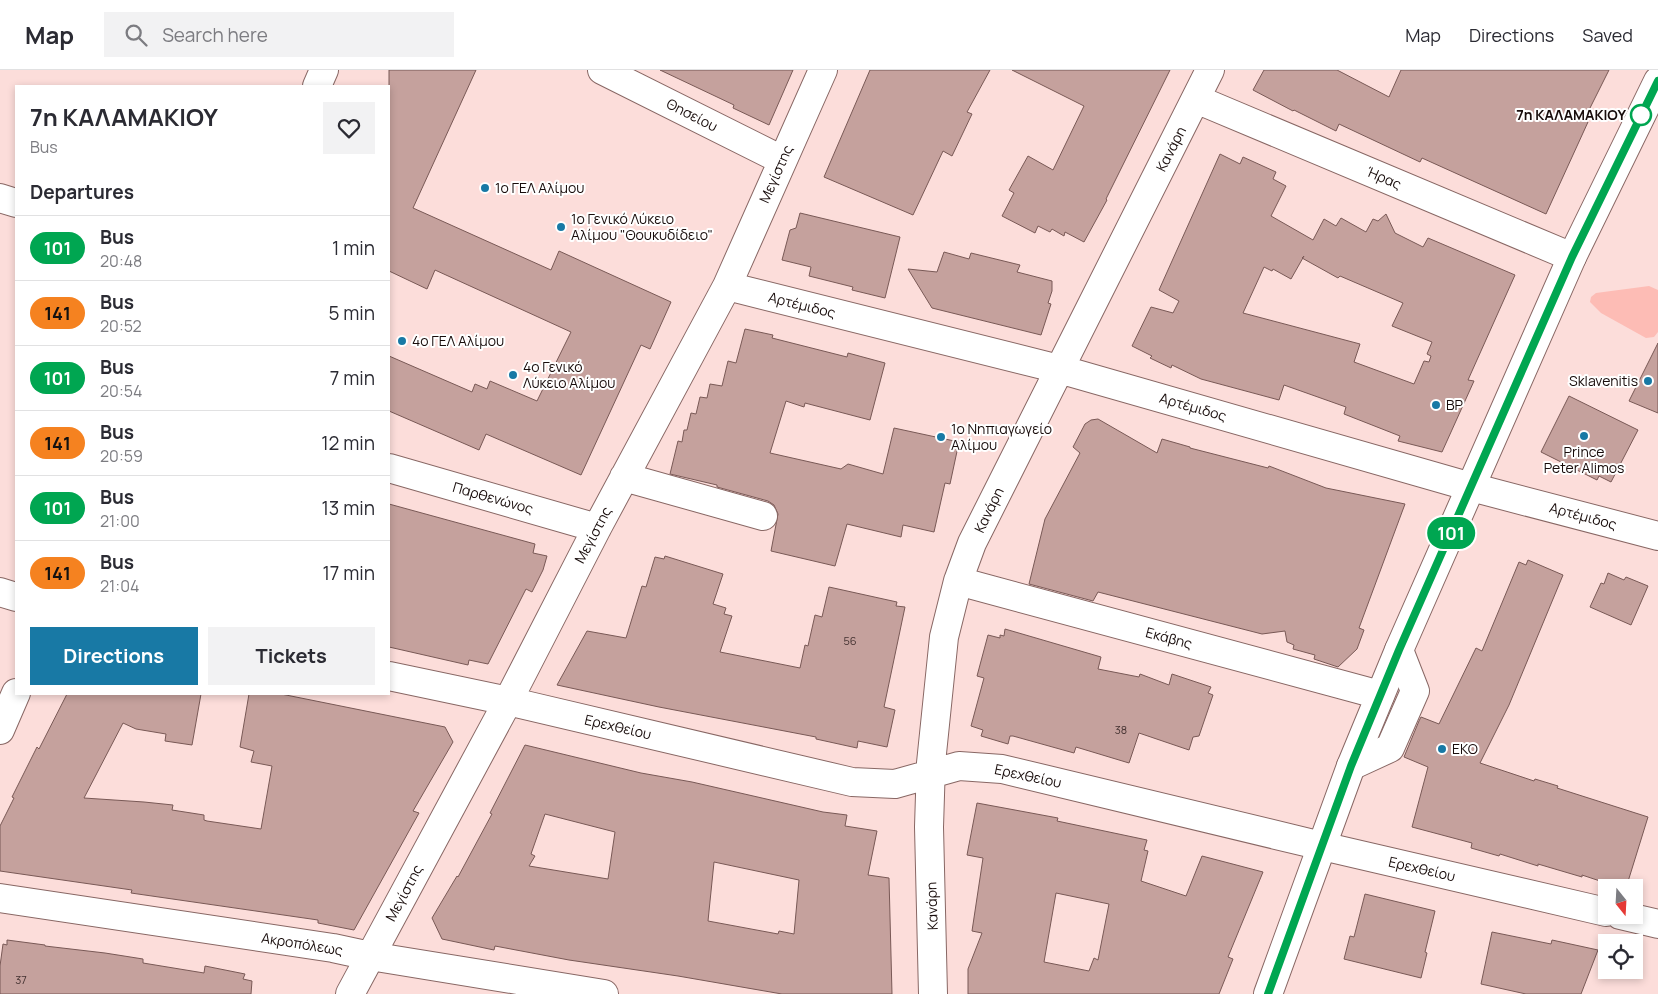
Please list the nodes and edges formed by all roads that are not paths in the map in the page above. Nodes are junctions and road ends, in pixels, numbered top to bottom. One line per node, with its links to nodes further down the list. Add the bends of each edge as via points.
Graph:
1 (324, 70): 6 (street)
2 (602, 70): 8 (street, Θησείου)
3 (823, 70): 8 (street, Μεγίστης)
4 (1210, 70): 7 (street, Κανάρη)
5 (1658, 81): 11 (street)
6 (317, 85)
7 (1196, 99): 11 (street, Ήρας); 13 (street, Κανάρη)
8 (782, 160): 12 (street, Μεγίστης)
9 (0, 198): 10 (street)
10 (15, 203)
11 (1572, 257): 16 (street)
12 (727, 286): 13 (street, Αρτέμιδος); 15 (street, Μεγίστης)
13 (1059, 369): 16 (street, Αρτέμιδος); 20 (street, Κανάρη, via 972,543)
14 (390, 468): 18 (street, Παρθενώνος)
15 (624, 477): 17 (street); 18 (street, Μεγίστης)
16 (1471, 487): 19 (street, Αρτέμιδος); 23 (street)
17 (763, 516)
18 (597, 528): 27 (street, Μεγίστης)
19 (1658, 536)
20 (958, 581): 26 (street, Εκάβης); 30 (street, Κανάρη, via 944,637)
21 (0, 592): 22 (street)
22 (15, 596)
23 (1399, 650): 26 (street); 29 (street, via 1415,691 1390,748)
24 (390, 676): 27 (street, Ερεχθείου)
25 (15, 695): 28 (street)
26 (1380, 695): 29 (street)
27 (508, 701): 30 (street, Ερεχθείου, via 852,782 895,784); 36 (street, Μεγίστης)
28 (0, 730)
29 (1351, 766): 31 (street)
30 (930, 774): 31 (street, Ερεχθείου, via 959,766 1002,769); 39 (street, Κανάρη)
31 (1322, 846): 33 (street, Ερεχθείου); 40 (street)
32 (0, 898): 36 (street, Ακροπόλεως)
33 (1598, 910)
34 (1643, 920): 35 (street)
35 (1658, 924)
36 (370, 956): 37 (street, Μεγίστης); 38 (street, Ακροπόλεως)
37 (350, 994)
38 (604, 994)
39 (932, 994)
40 (1268, 994)

